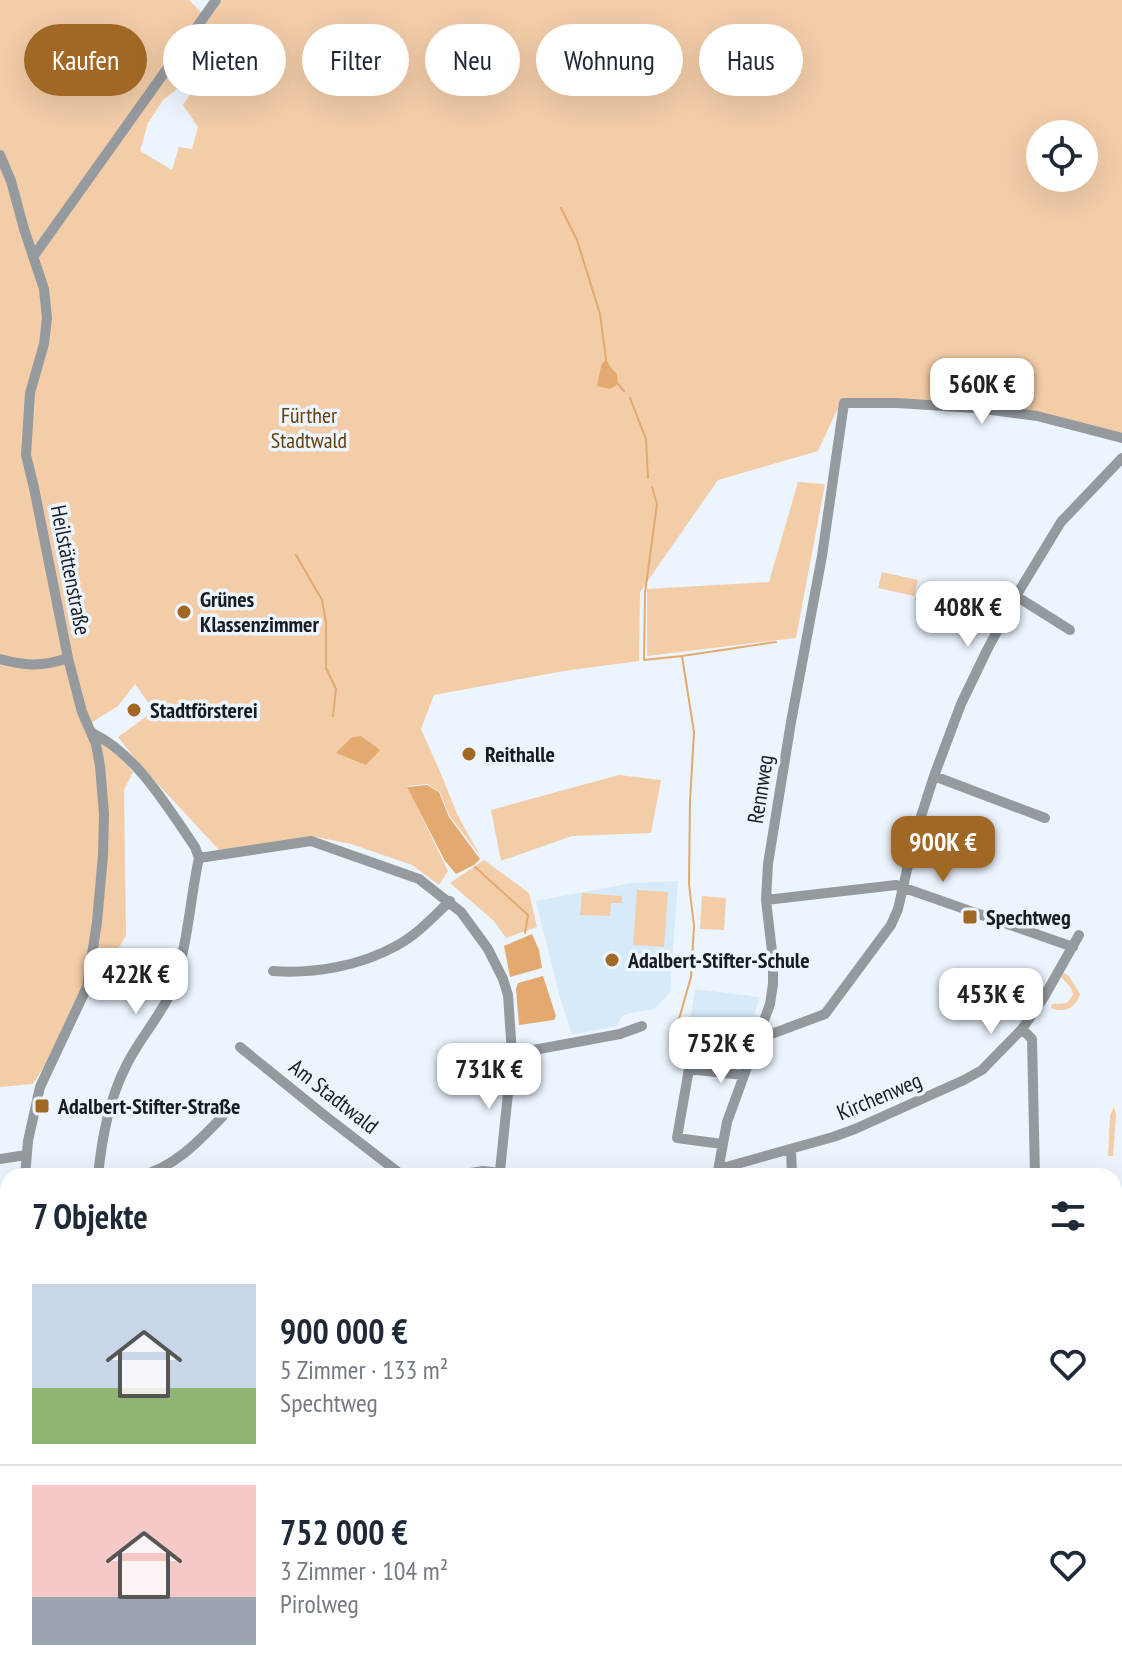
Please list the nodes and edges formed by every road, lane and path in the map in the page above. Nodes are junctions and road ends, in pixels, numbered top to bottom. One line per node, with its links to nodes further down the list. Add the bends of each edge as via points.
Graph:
1 (201, 0): 3 (street)
2 (216, 0): 3 (street)
3 (206, 13): 5 (street)
4 (0, 155): 5 (street, Heilstättenstraße)
5 (33, 257): 10 (street, Heilstättenstraße, via 47,318 30,393 26,455)
6 (1122, 438): 17 (street, Rennweg, via 1037,416 976,408 844,403)
7 (1122, 458): 8 (street, via 1061,522)
8 (1016, 596): 9 (street); 13 (street, via 961,704)
9 (1070, 630)
10 (68, 658): 11 (street, via 38,666); 12 (street, Heilstättenstraße)
11 (0, 659)
12 (92, 733): 15 (street, via 110,742 151,784); 31 (street, Heilstättenstraße, via 104,814 87,987 40,1087)
13 (934, 776): 14 (street); 16 (street)
14 (1045, 818)
15 (199, 858): 18 (street, via 311,841 419,879); 34 (street, via 175,976 116,1087)
16 (903, 888): 17 (street, via 887,885); 20 (street); 24 (street, via 891,925 825,1014)
17 (766, 900): 24 (street, Rennweg, via 773,984)
18 (450, 901): 21 (street, via 417,932 376,956 310,971); 26 (street, via 476,930 503,979)
19 (1079, 935): 20 (street, Kirchenweg)
20 (1073, 947): 23 (street, Kirchenweg)
21 (273, 971)
22 (642, 1026): 26 (street)
23 (1022, 1029): 30 (street, Kirchenweg, via 982,1070 964,1080 855,1129); 41 (street, via 1032,1039)
24 (758, 1039): 27 (street, Rennweg)
25 (240, 1047): 36 (street, Am Stadtwald)
26 (512, 1054): 37 (street)
27 (743, 1075): 29 (street, Rennweg); 29 (street, via 689,1069 677,1138)
28 (223, 1116): 35 (street, via 195,1145)
29 (722, 1144): 38 (street, Rennweg)
30 (791, 1149): 39 (street, Kirchenweg); 40 (street)
31 (26, 1155): 32 (street); 33 (street, Heilstättenstraße)
32 (0, 1159)
33 (25, 1168)
34 (99, 1168)
35 (158, 1168)
36 (393, 1168)
37 (500, 1168)
38 (719, 1168)
39 (733, 1168)
40 (792, 1168)
41 (1035, 1168)

